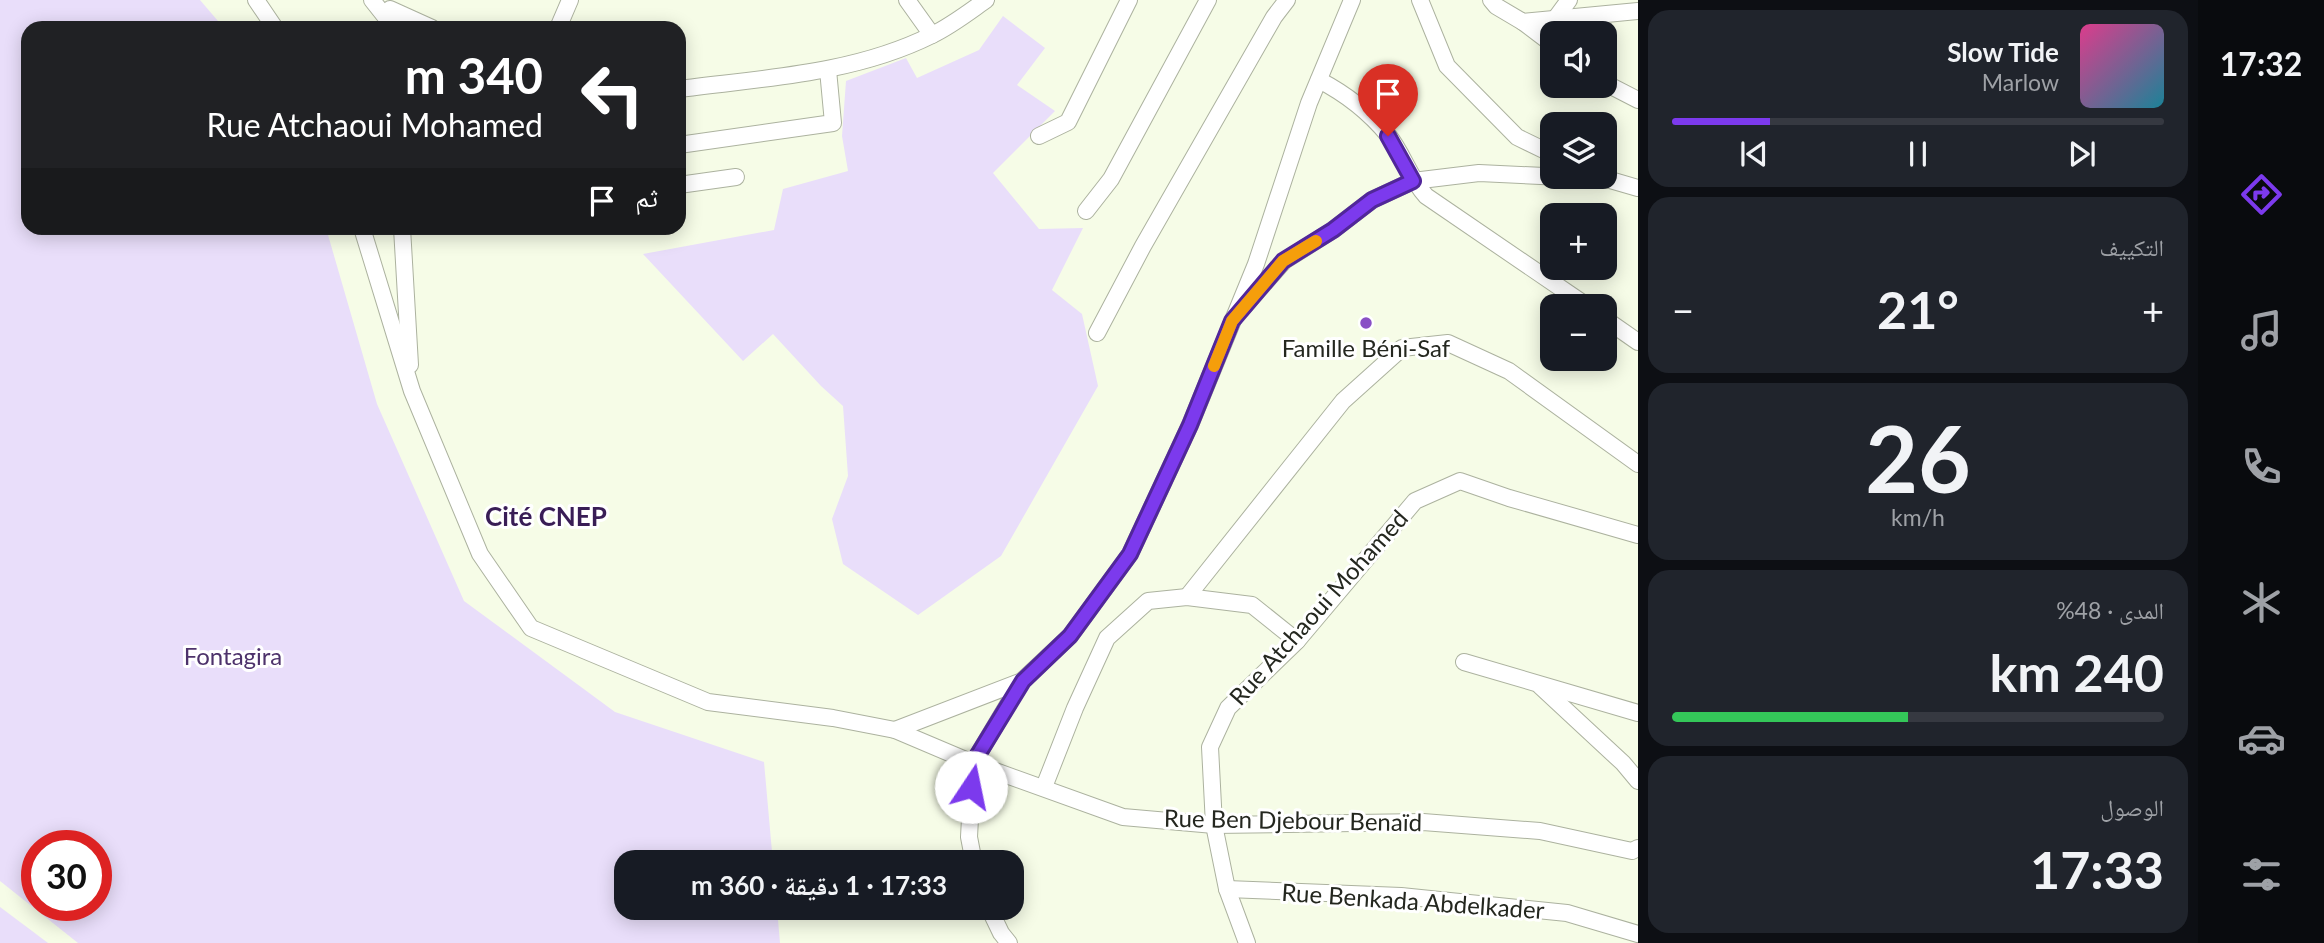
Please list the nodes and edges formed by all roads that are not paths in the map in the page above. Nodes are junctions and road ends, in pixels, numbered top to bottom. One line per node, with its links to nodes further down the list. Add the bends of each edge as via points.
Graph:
1 (256, 0): 16 (street)
2 (372, 0): 14 (street)
3 (570, 0): 18 (street)
4 (907, 0): 20 (street)
5 (986, 0): 20 (street)
6 (1129, 0): 27 (street, via 1068,122)
7 (1208, 0): 36 (street, via 1111,179)
8 (1287, 0): 42 (street, via 1203,139)
9 (1352, 0): 23 (street)
10 (1420, 0): 29 (street, via 1447,65 1517,137)
11 (1491, 0): 19 (street)
12 (1569, 0): 15 (street)
13 (1638, 11): 15 (street)
14 (390, 15): 17 (street)
15 (1555, 19): 19 (street)
16 (270, 21)
17 (409, 21)
18 (561, 21)
19 (1523, 22): 21 (street)
20 (932, 35): 22 (street)
21 (1540, 35)
22 (828, 70): 24 (street); 28 (street, via 833,123)
23 (1319, 80): 32 (street, via 1344,93 1388,136); 40 (street)
24 (686, 88)
25 (1617, 89): 26 (street)
26 (1638, 100)
27 (1039, 136)
28 (686, 144)
29 (1540, 148)
30 (1540, 175): 32 (street, via 1479,173)
31 (736, 177): 34 (street)
32 (1413, 181): 39 (street, via 1426,196); 40 (street, via 1372,200 1283,261)
33 (1617, 182): 35 (street)
34 (686, 184)
35 (1638, 188)
36 (1086, 211)
37 (364, 235): 44 (street)
38 (402, 235): 44 (street)
39 (1569, 294)
40 (1232, 321): 50 (street, via 1130,554 1070,636)
41 (1617, 327): 43 (street)
42 (1097, 333)
43 (1638, 342)
44 (404, 346): 53 (street, Rue Ben Djebour Benaïd, via 412,391 480,554 531,628 708,702)
45 (1638, 464): 47 (street, via 1508,371 1448,343 1402,348 1343,401)
46 (1638, 535): 48 (street, Rue Atchaoui Mohamed, via 1460,481 1415,501)
47 (1187, 597): 48 (street, via 1252,605); 56 (street, via 1148,601 1107,638)
48 (1297, 641): 57 (street, Rue Atchaoui Mohamed, via 1228,708 1210,747)
49 (1464, 662): 51 (street)
50 (1023, 681): 53 (street); 54 (street)
51 (1538, 683): 52 (street); 55 (street, via 1623,762)
52 (1638, 713)
53 (895, 730): 54 (street, Rue Ben Djebour Benaïd)
54 (973, 763): 56 (street, Rue Ben Djebour Benaïd); 58 (street)
55 (1638, 782)
56 (1044, 788): 57 (street, Rue Ben Djebour Benaïd, via 1123,817)
57 (1214, 825): 59 (street, Rue Ben Djebour Benaïd, via 1423,822 1540,831); 60 (street, Rue Atchaoui Mohamed)
58 (972, 850)
59 (1636, 850)
60 (1227, 889): 62 (street, Rue Benkada Abdelkader, via 1401,896 1553,912); 64 (street, Rue Atchaoui Mohamed)
61 (995, 920): 63 (street)
62 (1638, 934)
63 (1009, 943)
64 (1249, 943)

